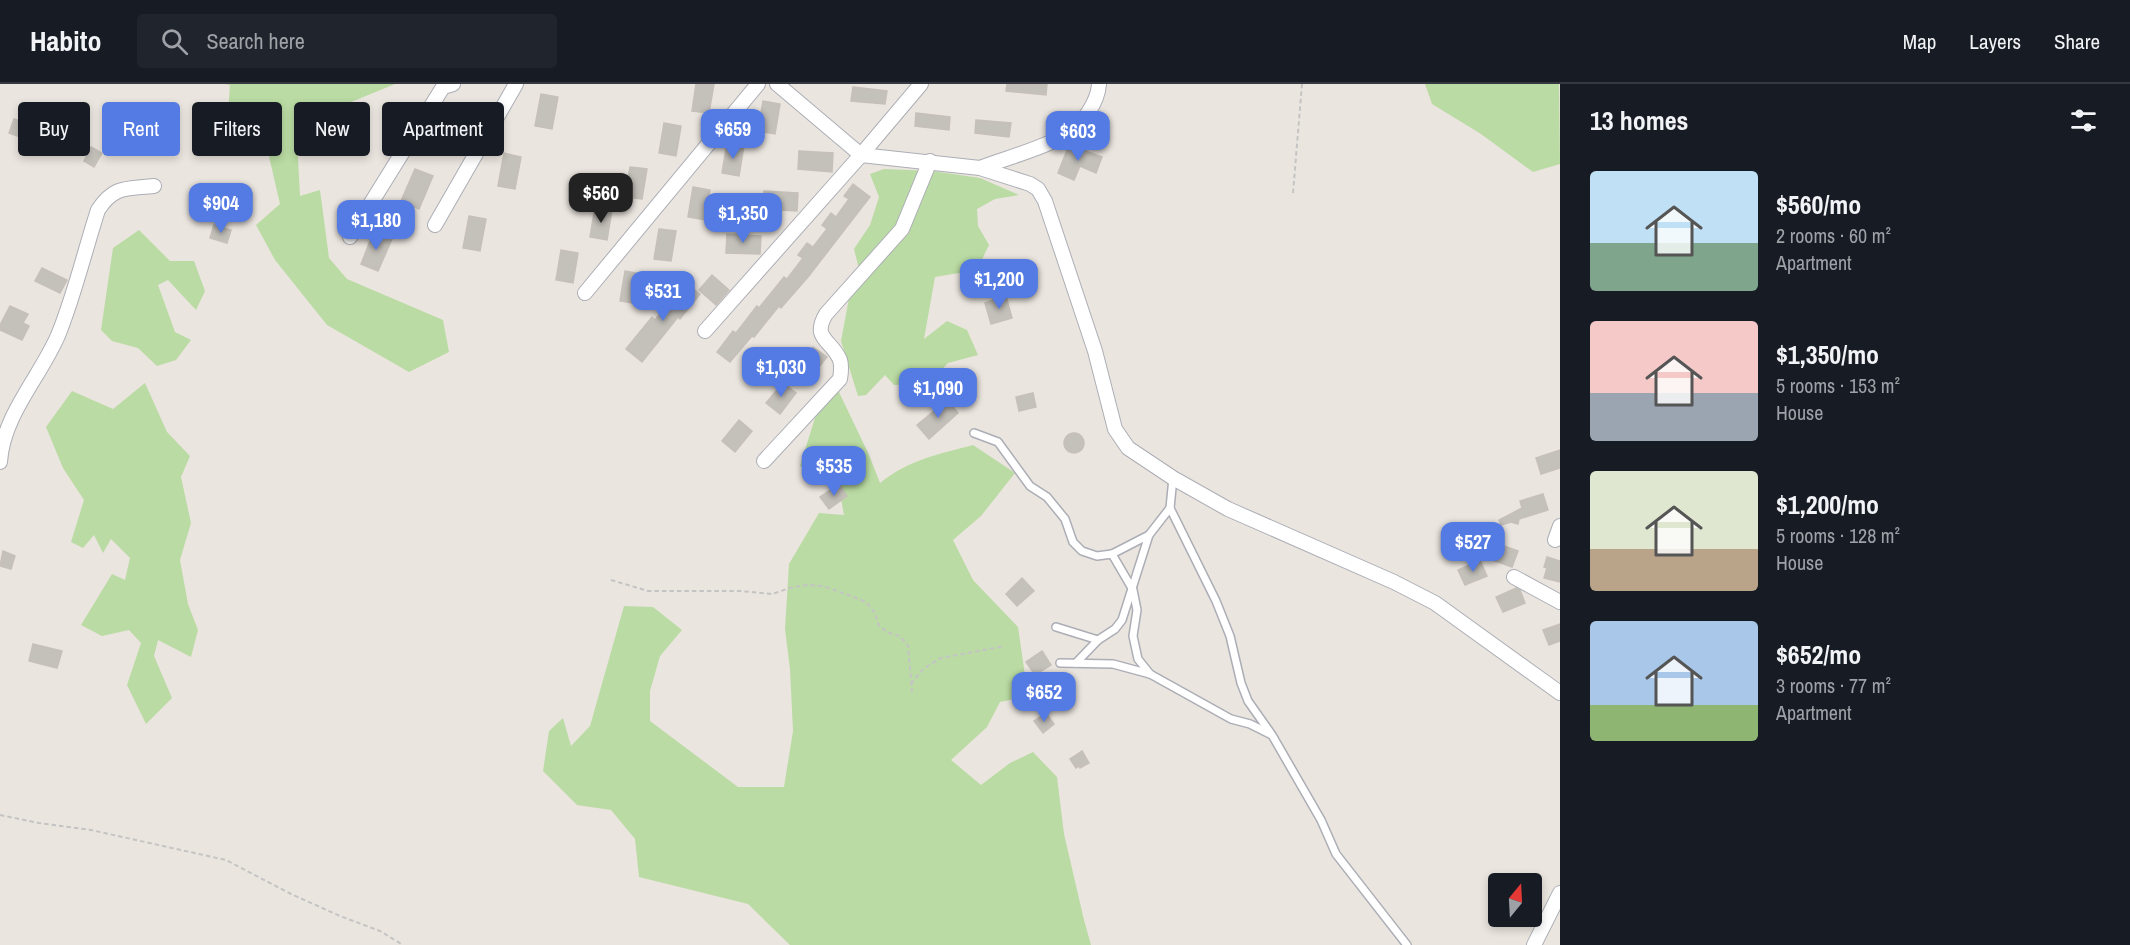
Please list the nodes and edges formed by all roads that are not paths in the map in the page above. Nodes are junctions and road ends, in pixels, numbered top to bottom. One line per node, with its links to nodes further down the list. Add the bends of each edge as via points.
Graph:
1 (453, 84): 12 (street, via 443,87)
2 (516, 84): 11 (street)
3 (758, 84): 13 (street)
4 (777, 84): 7 (street)
5 (921, 84): 7 (street)
6 (1099, 84): 9 (street, via 1094,103 1070,133)
7 (861, 155): 8 (street); 14 (street)
8 (930, 161): 9 (street); 16 (street, via 902,229 820,323 825,340 840,358 840,379)
9 (980, 168): 18 (street, via 1038,189 1095,351 1115,429 1128,448)
10 (154, 186): 17 (street, via 119,190 106,197 98,210 58,334 6,434)
11 (435, 225)
12 (350, 237)
13 (585, 293)
14 (705, 331)
15 (974, 433): 23 (lane, via 998,441 1030,486 1047,497 1065,519 1072,542 1082,551 1097,556)
16 (765, 461)
17 (0, 462)
18 (1173, 478): 19 (lane); 32 (street, via 1228,509 1435,603)
19 (1170, 508): 21 (lane); 33 (lane, via 1216,601 1248,701)
20 (1560, 526): 22 (street)
21 (1149, 535): 23 (lane); 25 (lane)
22 (1555, 540)
23 (1112, 554): 25 (lane)
24 (1514, 577): 26 (street)
25 (1133, 590): 28 (lane, via 1122,620); 31 (lane, via 1137,610 1133,636 1138,659)
26 (1560, 602)
27 (1056, 627): 28 (lane)
28 (1098, 640): 30 (lane)
29 (1060, 663): 30 (lane)
30 (1076, 663): 31 (lane, via 1113,664)
31 (1150, 674): 33 (lane, via 1231,719)
32 (1560, 693)
33 (1272, 735): 35 (lane, via 1336,854)
34 (1560, 893): 36 (street)
35 (1407, 945)
36 (1534, 945)

